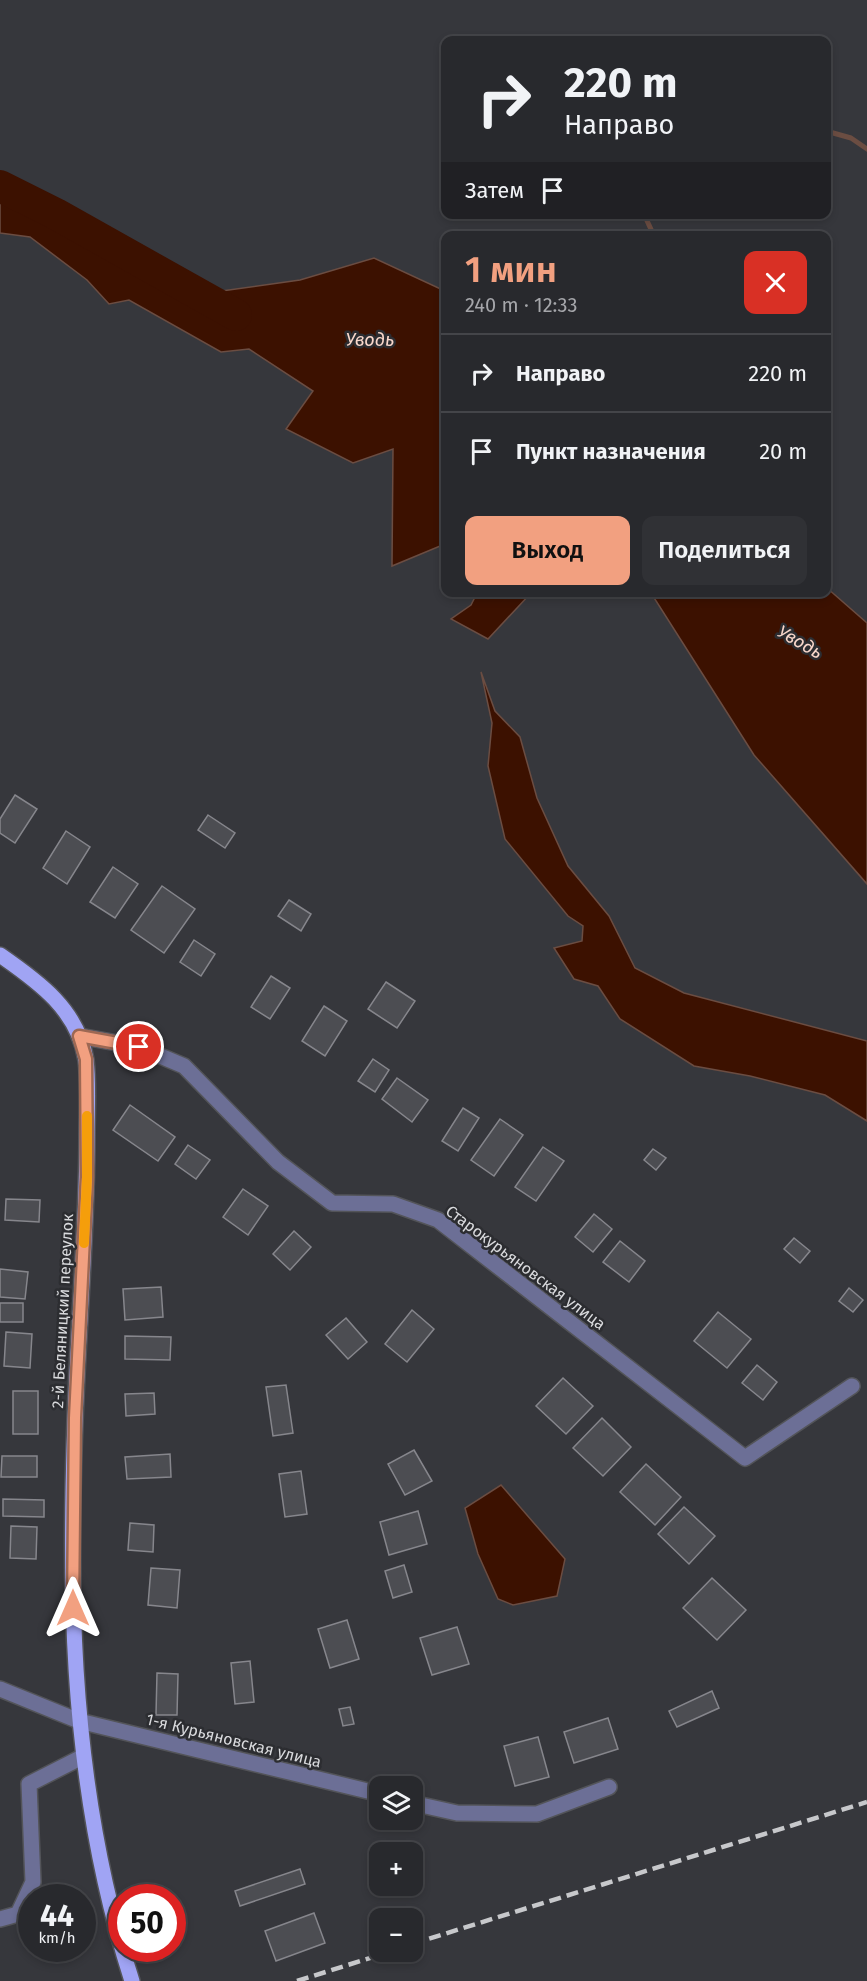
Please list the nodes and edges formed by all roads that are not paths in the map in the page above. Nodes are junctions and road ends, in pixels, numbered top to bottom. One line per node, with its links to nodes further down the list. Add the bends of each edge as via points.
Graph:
1 (0, 956): 2 (main road, via 54,996)
2 (79, 1036): 3 (street, Старокурьяновская улица, via 139,1047 184,1066 278,1162 332,1203 393,1204 438,1220 745,1458); 5 (main road, 2-й Беляницкий переулок, via 86,1059 87,1143 75,1418 73,1632)
3 (852, 1386)
4 (0, 1689): 5 (street, 1-я Курьяновская улица)
5 (79, 1721): 6 (main road, 2-й Беляницкий переулок); 8 (street, 1-я Курьяновская улица)
6 (82, 1757): 10 (main road, 2-й Беляницкий переулок); 11 (street, via 28,1784 33,1882 18,1914)
7 (609, 1787): 9 (street, via 537,1814 457,1813)
8 (369, 1791)
9 (423, 1805)
10 (108, 1892)
11 (0, 1919)
12 (126, 1962): 13 (main road, 2-й Беляницкий переулок)
13 (132, 1981)

